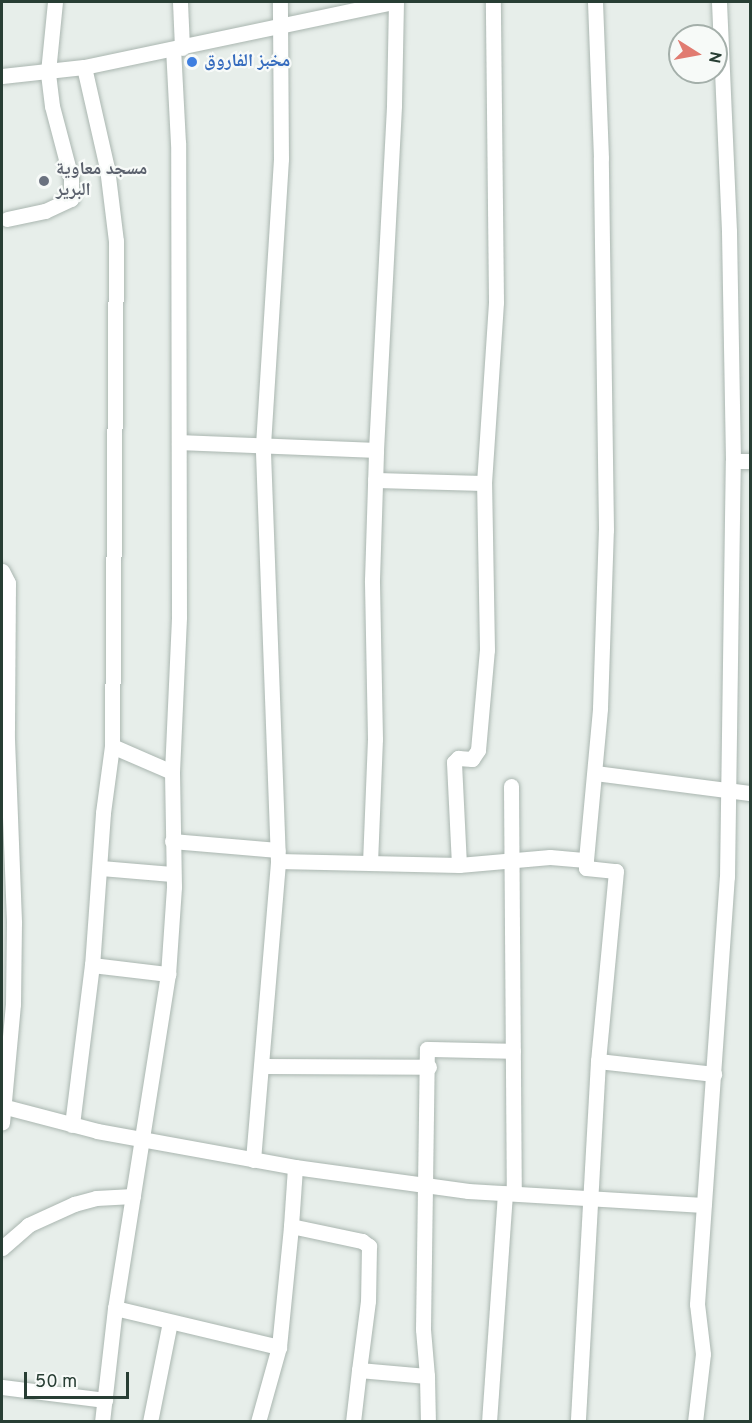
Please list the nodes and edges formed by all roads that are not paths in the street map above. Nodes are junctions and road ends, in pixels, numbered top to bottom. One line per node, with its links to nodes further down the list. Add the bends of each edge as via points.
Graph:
1 (55, 2): 11 (street)
2 (180, 2): 9 (street)
3 (280, 2): 8 (street)
4 (394, 2): 8 (street); 16 (street, via 394,105)
5 (493, 2): 20 (street, via 496,302)
6 (595, 2): 25 (street, via 606,495)
7 (719, 2): 17 (street, via 729,231)
8 (279, 26): 9 (street); 15 (street, via 281,159)
9 (177, 48): 10 (street); 14 (street)
10 (84, 67): 11 (street); 23 (street, via 107,168 116,241)
11 (48, 72): 12 (street); 13 (street, via 52,106 71,178 71,199 45,211)
12 (2, 76)
13 (7, 219)
14 (179, 442): 15 (street); 24 (street, via 179,617)
15 (263, 445): 16 (street); 30 (street)
16 (376, 450): 19 (street)
17 (733, 461): 18 (street); 27 (street)
18 (750, 461)
19 (375, 480): 20 (street); 34 (street, via 375,739)
20 (484, 483): 35 (street, via 488,650 478,750 472,759 458,758 454,762)
21 (2, 571): 22 (street, via 8,583)
22 (4, 738): 33 (street)
23 (112, 746): 24 (street); 36 (street)
24 (172, 772): 29 (street)
25 (595, 773): 27 (street); 31 (street)
26 (511, 786): 32 (street)
27 (728, 792): 28 (street); 44 (street, via 726,909)
28 (750, 793)
29 (172, 841): 30 (street); 37 (street)
30 (278, 855): 34 (street); 42 (street)
31 (586, 860): 32 (street, via 550,857); 41 (street, via 586,868 616,871)
32 (511, 861): 35 (street); 40 (street)
33 (7, 863): 45 (street, via 13,1004)
34 (370, 863): 35 (street)
35 (459, 865)
36 (101, 868): 37 (street); 38 (street)
37 (172, 874): 39 (street)
38 (92, 965): 39 (street); 46 (street)
39 (168, 974): 47 (street)
40 (513, 1051): 43 (street, via 427,1049); 51 (street)
41 (598, 1061): 44 (street); 53 (street)
42 (263, 1066): 43 (street); 48 (street)
43 (429, 1067): 50 (street)
44 (714, 1074): 54 (street)
45 (2, 1111): 46 (street)
46 (72, 1125): 47 (street)
47 (142, 1140): 48 (street); 52 (street)
48 (253, 1161): 49 (street)
49 (295, 1167): 50 (street); 55 (street)
50 (424, 1185): 51 (street); 61 (street, via 423,1329)
51 (509, 1193): 53 (street); 69 (street)
52 (133, 1196): 56 (street, via 74,1204 28,1225); 57 (street)
53 (592, 1198): 54 (street); 70 (street)
54 (704, 1205): 71 (street, via 697,1304 703,1354)
55 (291, 1226): 59 (street); 60 (street, via 362,1241 369,1246 368,1301)
56 (2, 1248)
57 (115, 1308): 58 (street); 63 (street)
58 (170, 1322): 59 (street); 65 (street)
59 (279, 1347): 66 (street)
60 (359, 1370): 61 (street); 67 (street)
61 (428, 1376): 68 (street)
62 (2, 1388): 63 (street)
63 (105, 1400): 64 (street)
64 (102, 1422)
65 (150, 1422)
66 (258, 1422)
67 (353, 1422)
68 (428, 1422)
69 (489, 1422)
70 (578, 1422)
71 (695, 1422)

